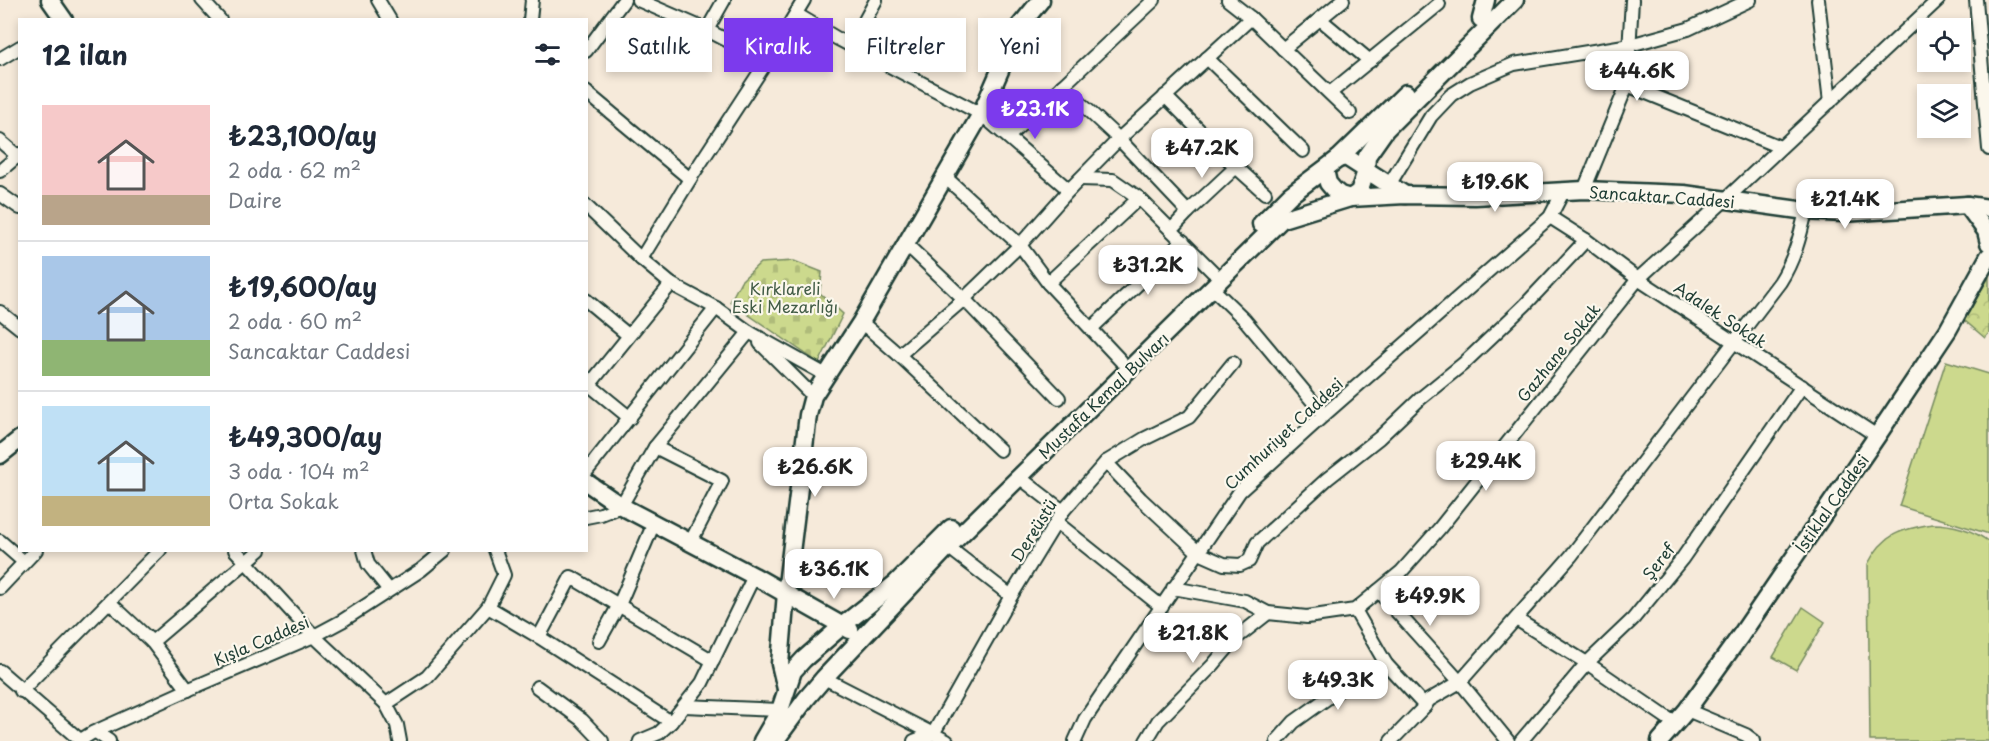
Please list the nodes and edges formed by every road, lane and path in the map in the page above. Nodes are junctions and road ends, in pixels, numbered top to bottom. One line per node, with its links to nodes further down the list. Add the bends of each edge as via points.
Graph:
1 (50, 0): 24 (main road)
2 (202, 0): 25 (street)
3 (378, 0): 26 (street)
4 (532, 0): 27 (street)
5 (624, 0): 38 (street)
6 (638, 0): 28 (street)
7 (724, 0): 34 (street)
8 (804, 0): 23 (street)
9 (876, 0): 30 (street)
10 (1041, 0): 52 (main road, via 1018,27)
11 (1154, 0): 46 (street)
12 (1227, 0): 31 (street)
13 (1343, 0): 32 (street)
14 (1486, 0): 33 (main road)
15 (1501, 0): 33 (main road, Mustafa Kemal Bulvarı)
16 (1515, 0): 65 (main road, via 1386,129 1368,156)
17 (1632, 0): 36 (street)
18 (1750, 0): 36 (street, via 1688,29)
19 (1818, 0): 50 (street)
20 (1938, 0): 50 (street, Gazhane Sokak)
21 (1976, 0): 57 (street)
22 (1439, 4): 42 (street)
23 (796, 14): 29 (street); 35 (street)
24 (62, 18)
25 (214, 18)
26 (389, 18)
27 (530, 18)
28 (679, 18)
29 (794, 18)
30 (866, 18)
31 (1251, 18): 39 (street); 40 (street)
32 (1320, 19): 39 (street); 42 (street)
33 (1481, 19): 61 (main road, Mustafa Kemal Bulvarı)
34 (712, 21)
35 (845, 43)
36 (1630, 45): 45 (street); 69 (street, via 1514,64 1470,83 1451,95 1431,116)
37 (18, 47): 41 (street)
38 (588, 48)
39 (1283, 49): 47 (street)
40 (1207, 58): 49 (street); 58 (street)
41 (0, 59)
42 (1370, 61): 47 (street)
43 (760, 72): 67 (street)
44 (900, 72): 52 (street)
45 (1627, 85): 56 (street); 71 (street)
46 (1062, 86): 53 (street); 54 (street)
47 (1330, 93): 51 (street)
48 (588, 94): 67 (street)
49 (1165, 96): 54 (street); 62 (street)
50 (1830, 102): 56 (street, Gazhane Sokak)
51 (1350, 112)
52 (981, 114): 53 (street); 66 (main road)
53 (1008, 137): 70 (street)
54 (1119, 139): 68 (street); 84 (street)
55 (0, 141): 59 (street)
56 (1780, 147): 78 (street, Gazhane Sokak)
57 (1989, 149)
58 (1303, 152)
59 (18, 155)
60 (18, 157): 64 (street)
61 (1338, 159): 63 (main road, Mustafa Kemal Bulvarı); 65 (main road, via 1346,157)
62 (1236, 167): 73 (street); 84 (street)
63 (1325, 170): 77 (main road, via 1334,190); 95 (main road, Mustafa Kemal Bulvarı, via 1290,195)
64 (0, 171)
65 (1366, 171): 69 (main road); 77 (main road, via 1359,192)
66 (945, 177): 90 (main road); 91 (street)
67 (690, 179): 93 (street)
68 (1080, 179): 70 (street); 76 (street, via 1113,180)
69 (1389, 185): 75 (main road)
70 (1069, 190): 91 (street)
71 (1584, 190): 72 (main road, Sancaktar Caddesi); 78 (main road, Sancaktar Caddesi)
72 (1563, 192): 75 (main road, Sancaktar Caddesi); 85 (street, Cumhuriyet Caddesi)
73 (1265, 193)
74 (0, 194): 80 (street)
75 (1405, 195): 77 (main road, Mustafa Kemal Bulvarı)
76 (1140, 198): 86 (street); 96 (street)
77 (1350, 198): 95 (main road, Mustafa Kemal Bulvarı, via 1282,219)
78 (1726, 199): 83 (main road, Sancaktar Caddesi); 94 (street, Gazhane Sokak)
79 (1967, 206): 82 (main road, Sancaktar Caddesi); 83 (main road, Sancaktar Caddesi, via 1843,213); 89 (main road, via 1986,231)
80 (18, 207)
81 (588, 208): 93 (street)
82 (1989, 208)
83 (1806, 211): 107 (street, via 1790,267)
84 (1188, 212): 86 (street)
85 (1550, 217): 87 (street, Adalek Sokak); 116 (street, Cumhuriyet Caddesi)
86 (1171, 230): 88 (street)
87 (1586, 240): 94 (street, Adalek Sokak); 142 (street, via 1463,364 1264,536 1249,561 1224,564)
88 (1183, 242): 95 (street); 104 (street)
89 (1989, 243)
90 (906, 244): 98 (street); 102 (main road)
91 (1020, 245): 96 (street); 98 (street)
92 (1989, 256): 118 (main road, İstiklal Caddesi, via 1948,330)
93 (641, 259): 97 (street)
94 (1638, 279): 107 (street, Adalek Sokak); 149 (street, Gazhane Sokak, via 1439,529 1401,572)
95 (1212, 280): 109 (main road, Mustafa Kemal Bulvarı); 116 (street); 125 (main road, Mustafa Kemal Bulvarı)
96 (1048, 283): 104 (street)
97 (671, 284): 100 (street); 106 (street)
98 (964, 299): 108 (street); 115 (street)
99 (588, 302): 106 (street)
100 (716, 308): 105 (street); 117 (street)
101 (0, 312): 103 (street)
102 (861, 322): 108 (street); 111 (main road)
103 (18, 323)
104 (1092, 328): 109 (street)
105 (749, 332): 111 (street); 114 (street); 120 (street)
106 (628, 335): 112 (street)
107 (1734, 342): 113 (street, Adalek Sokak); 158 (street, via 1571,556)
108 (899, 355): 121 (street)
109 (1121, 361): 159 (main road, Mustafa Kemal Bulvarı, via 896,583)
110 (1233, 363): 123 (street, Dereüstü, via 1189,417 1143,438)
111 (826, 375): 114 (main road)
112 (588, 383): 117 (street)
113 (1802, 386): 118 (street, Adalek Sokak); 167 (street, Şeref, via 1682,559 1632,619)
114 (813, 396): 150 (main road)
115 (1059, 398)
116 (1324, 415): 142 (street, Cumhuriyet Caddesi, via 1240,491)
117 (630, 418): 124 (street)
118 (1877, 436): 181 (main road, İstiklal Caddesi)
119 (18, 441): 122 (main road)
120 (655, 447): 127 (street); 133 (street, via 722,481)
121 (1000, 450)
122 (0, 455)
123 (1106, 462): 128 (street, Dereüstü); 142 (street)
124 (588, 470)
125 (1019, 477): 128 (street); 134 (main road, Mustafa Kemal Bulvarı)
126 (588, 483): 127 (main road)
127 (621, 506): 129 (street); 131 (main road)
128 (1063, 510): 130 (street, Dereüstü)
129 (588, 517)
130 (1056, 522): 151 (street, Dereüstü); 155 (street)
131 (654, 523): 133 (main road); 153 (street)
132 (0, 541): 143 (street)
133 (690, 543): 145 (main road)
134 (948, 547): 151 (street); 162 (main road, Mustafa Kemal Bulvarı)
135 (34, 552): 143 (street)
136 (158, 552): 152 (street)
137 (237, 552): 144 (street)
138 (258, 552): 144 (street)
139 (365, 552): 148 (street, via 368,564)
140 (443, 552): 148 (street, Kışla Caddesi)
141 (496, 552): 154 (street, via 504,575)
142 (1199, 553): 147 (street, Cumhuriyet Caddesi)
143 (24, 562): 146 (street)
144 (246, 562): 160 (street); 164 (street)
145 (754, 576): 150 (main road); 166 (street)
146 (0, 588)
147 (1173, 588): 155 (street, Cumhuriyet Caddesi); 157 (street, via 1245,601)
148 (389, 590): 160 (street, Kışla Caddesi)
149 (1378, 591): 156 (street, Gazhane Sokak); 171 (street)
150 (786, 593): 159 (main road); 173 (main road, via 780,664)
151 (1011, 596): 185 (street, Dereüstü)
152 (109, 602): 164 (street); 175 (street)
153 (619, 605): 161 (street, via 571,577); 163 (street); 166 (street)
154 (488, 607): 161 (street); 177 (street, via 427,677)
155 (1162, 607): 197 (street, Cumhuriyet Caddesi, via 1085,719)
156 (1355, 610): 157 (street, via 1307,616); 168 (street)
157 (1268, 613): 198 (street, via 1234,639 1158,720)
158 (1516, 619): 167 (street); 171 (street)
159 (843, 625): 162 (main road); 165 (main road, Mustafa Kemal Bulvarı)
160 (314, 636): 174 (street, Kışla Caddesi); 177 (street)
161 (539, 637): 182 (street)
162 (863, 639): 170 (main road, Mustafa Kemal Bulvarı)
163 (599, 641)
164 (152, 642): 174 (street)
165 (804, 659): 170 (main road); 173 (main road, Mustafa Kemal Bulvarı, via 793,671)
166 (713, 661): 178 (street)
167 (1587, 663): 183 (street); 201 (street, Şeref)
168 (1386, 664): 179 (street); 187 (street, via 1354,680 1294,722)
169 (0, 671): 175 (street)
170 (824, 678): 176 (main road, Mustafa Kemal Bulvarı); 185 (street)
171 (1460, 682): 179 (street); 200 (street)
172 (537, 687): 191 (street, via 582,720)
173 (786, 689): 176 (main road); 180 (main road, Mustafa Kemal Bulvarı)
174 (188, 690): 184 (street, Kışla Caddesi)
175 (21, 691): 188 (street)
176 (806, 699): 194 (main road, Mustafa Kemal Bulvarı)
177 (386, 704): 190 (street, via 397,725)
178 (684, 706): 180 (street); 182 (street)
179 (1425, 706): 199 (street)
180 (780, 710): 193 (main road, Mustafa Kemal Bulvarı)
181 (1687, 710): 183 (main road, İstiklal Caddesi); 203 (street)
182 (671, 722): 186 (street)
183 (1676, 724): 202 (main road, İstiklal Caddesi)
184 (96, 732): 188 (street, Kışla Caddesi); 189 (street)
185 (933, 734): 195 (street); 196 (street)
186 (658, 737): 192 (street)
187 (1283, 739)
188 (80, 741)
189 (109, 741)
190 (399, 741)
191 (602, 741)
192 (640, 741)
193 (762, 741)
194 (775, 741)
195 (914, 741)
196 (947, 741)
197 (1075, 741)
198 (1146, 741)
199 (1391, 741)
200 (1508, 741)
201 (1521, 741)
202 (1660, 741)
203 (1754, 741)

